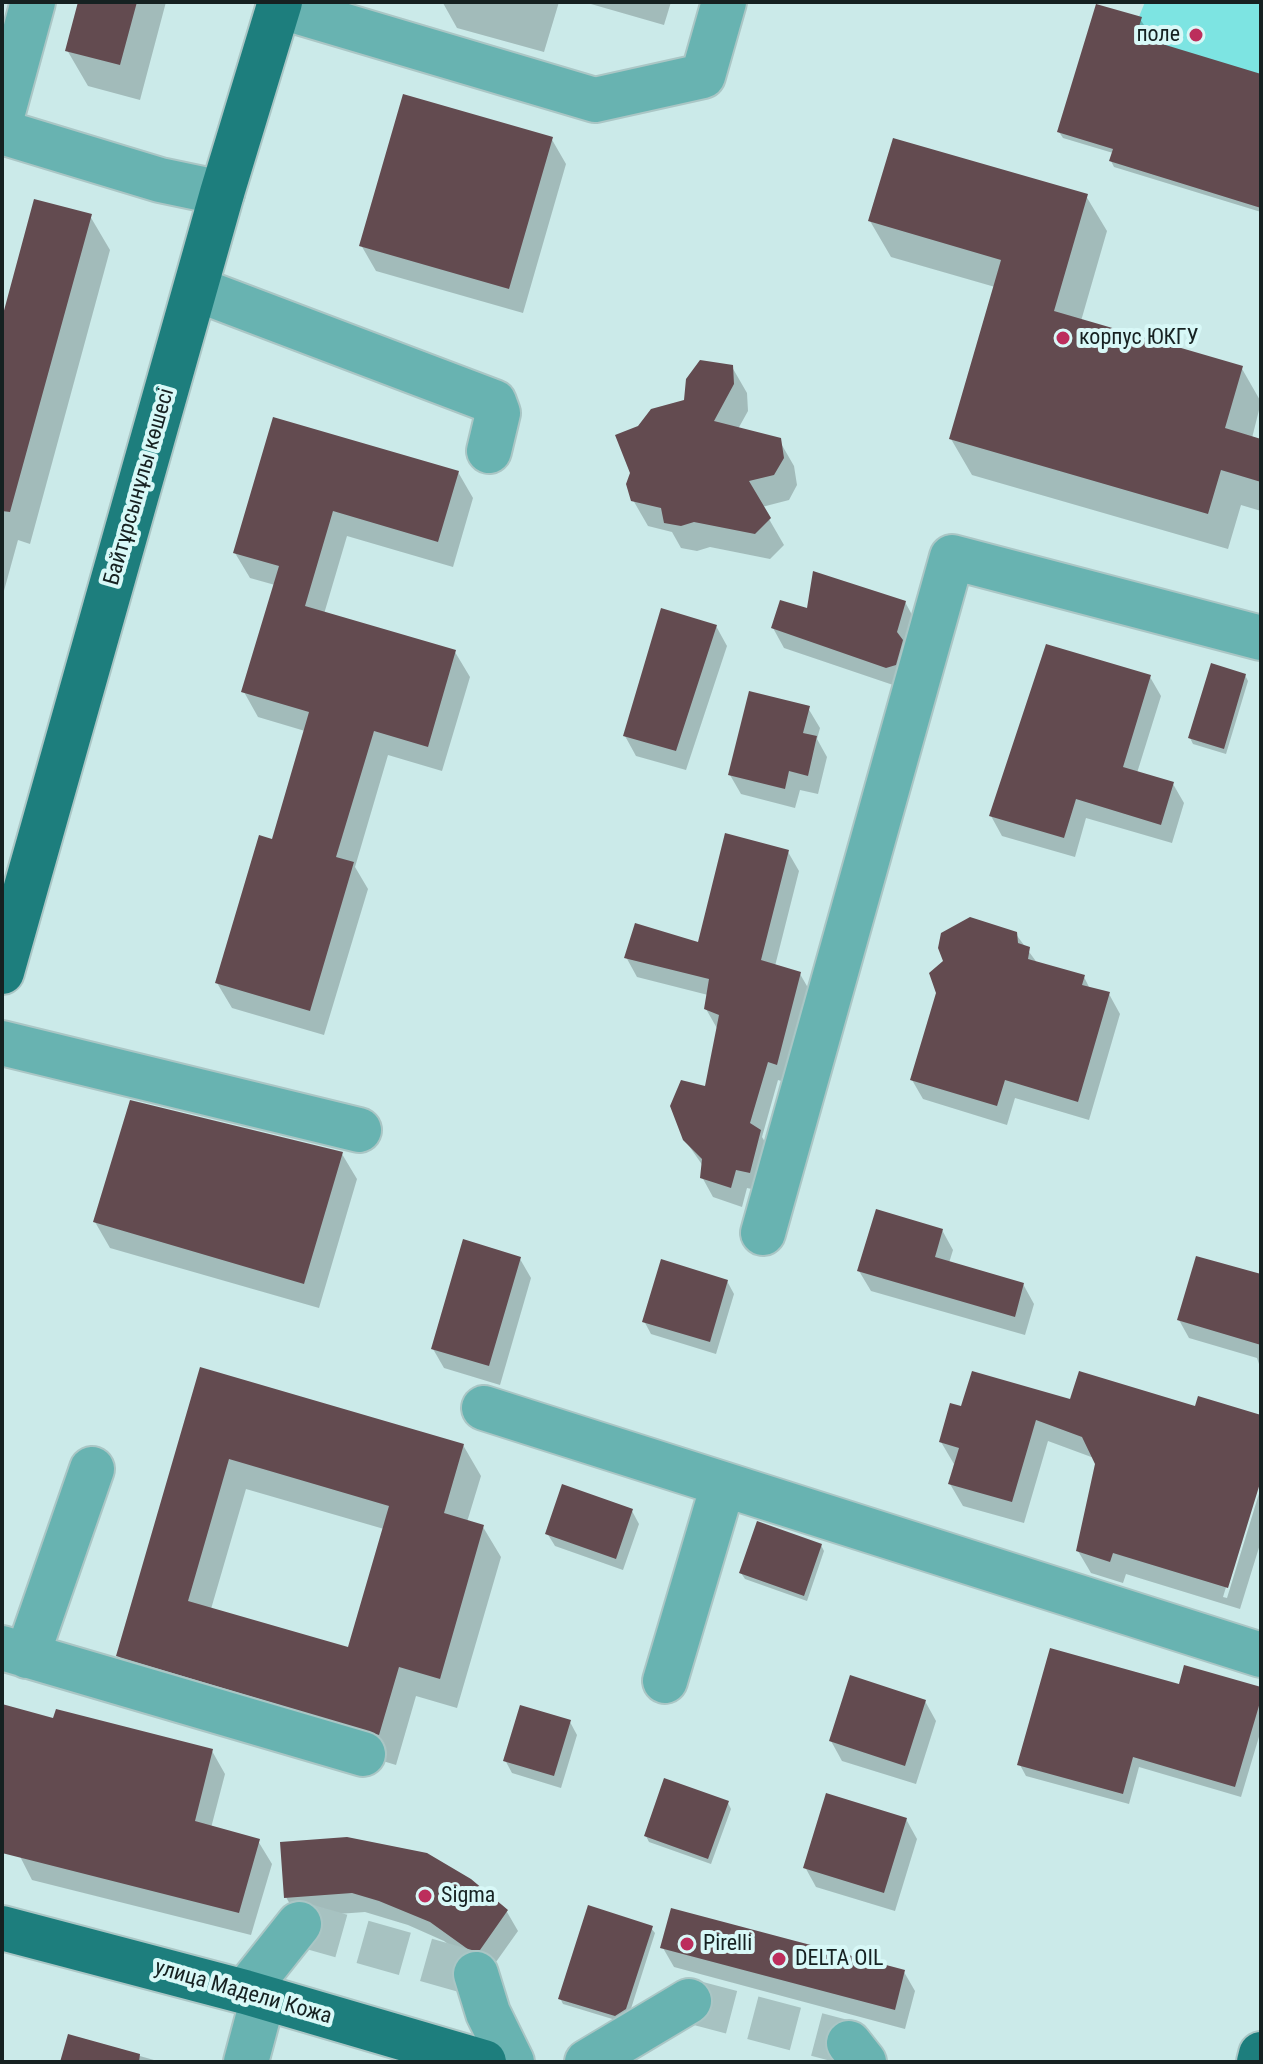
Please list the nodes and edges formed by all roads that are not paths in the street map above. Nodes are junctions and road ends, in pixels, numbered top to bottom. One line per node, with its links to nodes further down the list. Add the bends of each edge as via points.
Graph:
1 (33, 2): 4 (street)
2 (724, 2): 3 (street, via 703,76 595,100)
3 (279, 4): 6 (main road, Байтұрсынұлы көшесі)
4 (2, 116)
5 (2, 132): 6 (street, via 160,180)
6 (222, 193): 7 (main road, Байтұрсынұлы көшесі)
7 (196, 289): 8 (street, via 494,402 498,413); 10 (main road, Байтұрсынұлы көшесі)
8 (489, 451)
9 (1261, 638): 13 (street, via 952,557)
10 (2, 972)
11 (2, 1043): 12 (street)
12 (359, 1130)
13 (763, 1233)
14 (484, 1408): 16 (street)
15 (92, 1469): 17 (street)
16 (723, 1485): 18 (street); 19 (street)
17 (15, 1652): 20 (street)
18 (1261, 1655)
19 (665, 1681)
20 (363, 1754)
21 (299, 1924): 24 (street)
22 (2, 1928): 24 (main road, улица Мадели Кожа)
23 (476, 1974): 29 (street)
24 (254, 1995): 27 (street); 28 (main road, улица Мадели Кожа)
25 (689, 2001): 30 (street)
26 (1261, 2054): 31 (main road)
27 (246, 2062)
28 (484, 2062)
29 (512, 2062)
30 (587, 2062)
31 (1259, 2062)

